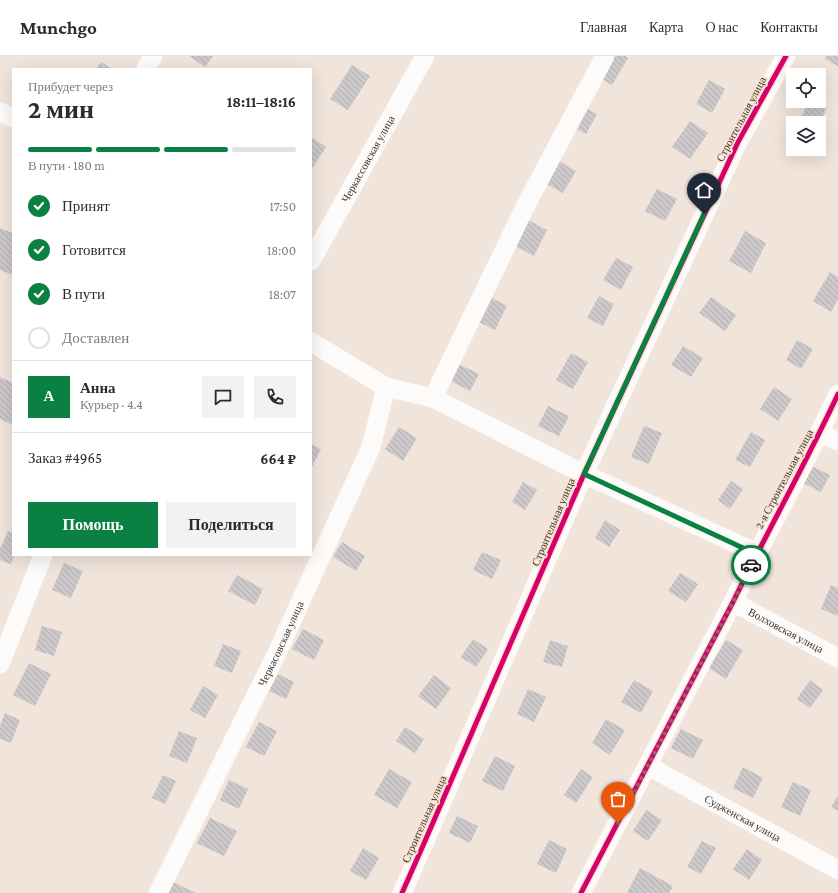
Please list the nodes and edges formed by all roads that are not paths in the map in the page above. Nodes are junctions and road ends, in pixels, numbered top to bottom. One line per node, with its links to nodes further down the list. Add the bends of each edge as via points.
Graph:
1 (153, 56): 5 (street)
2 (425, 56): 8 (street, Черкассовская улица)
3 (605, 56): 12 (street, via 526,205)
4 (786, 56): 15 (street, Строительная улица, via 738,142)
5 (147, 68)
6 (0, 112): 7 (street)
7 (12, 118)
8 (312, 259)
9 (312, 343): 10 (street)
10 (386, 387): 12 (street); 23 (street, Черкасовская улица, via 371,447 277,653)
11 (838, 394): 13 (street, 2-я Строительная улица)
12 (433, 398): 15 (street)
13 (820, 433): 14 (street); 16 (street, 2-я Строительная улица)
14 (838, 441)
15 (584, 474): 16 (street); 24 (street, Строительная улица)
16 (756, 554): 18 (street, 2-я Строительная улица)
17 (43, 556): 20 (street)
18 (733, 602): 19 (street, Волховская улица); 21 (street, 2-я Строительная улица)
19 (838, 658)
20 (0, 664)
21 (648, 766): 22 (street, Судженская улица); 25 (street, 2-я Строительная улица)
22 (838, 870)
23 (158, 893)
24 (402, 893)
25 (581, 893)

